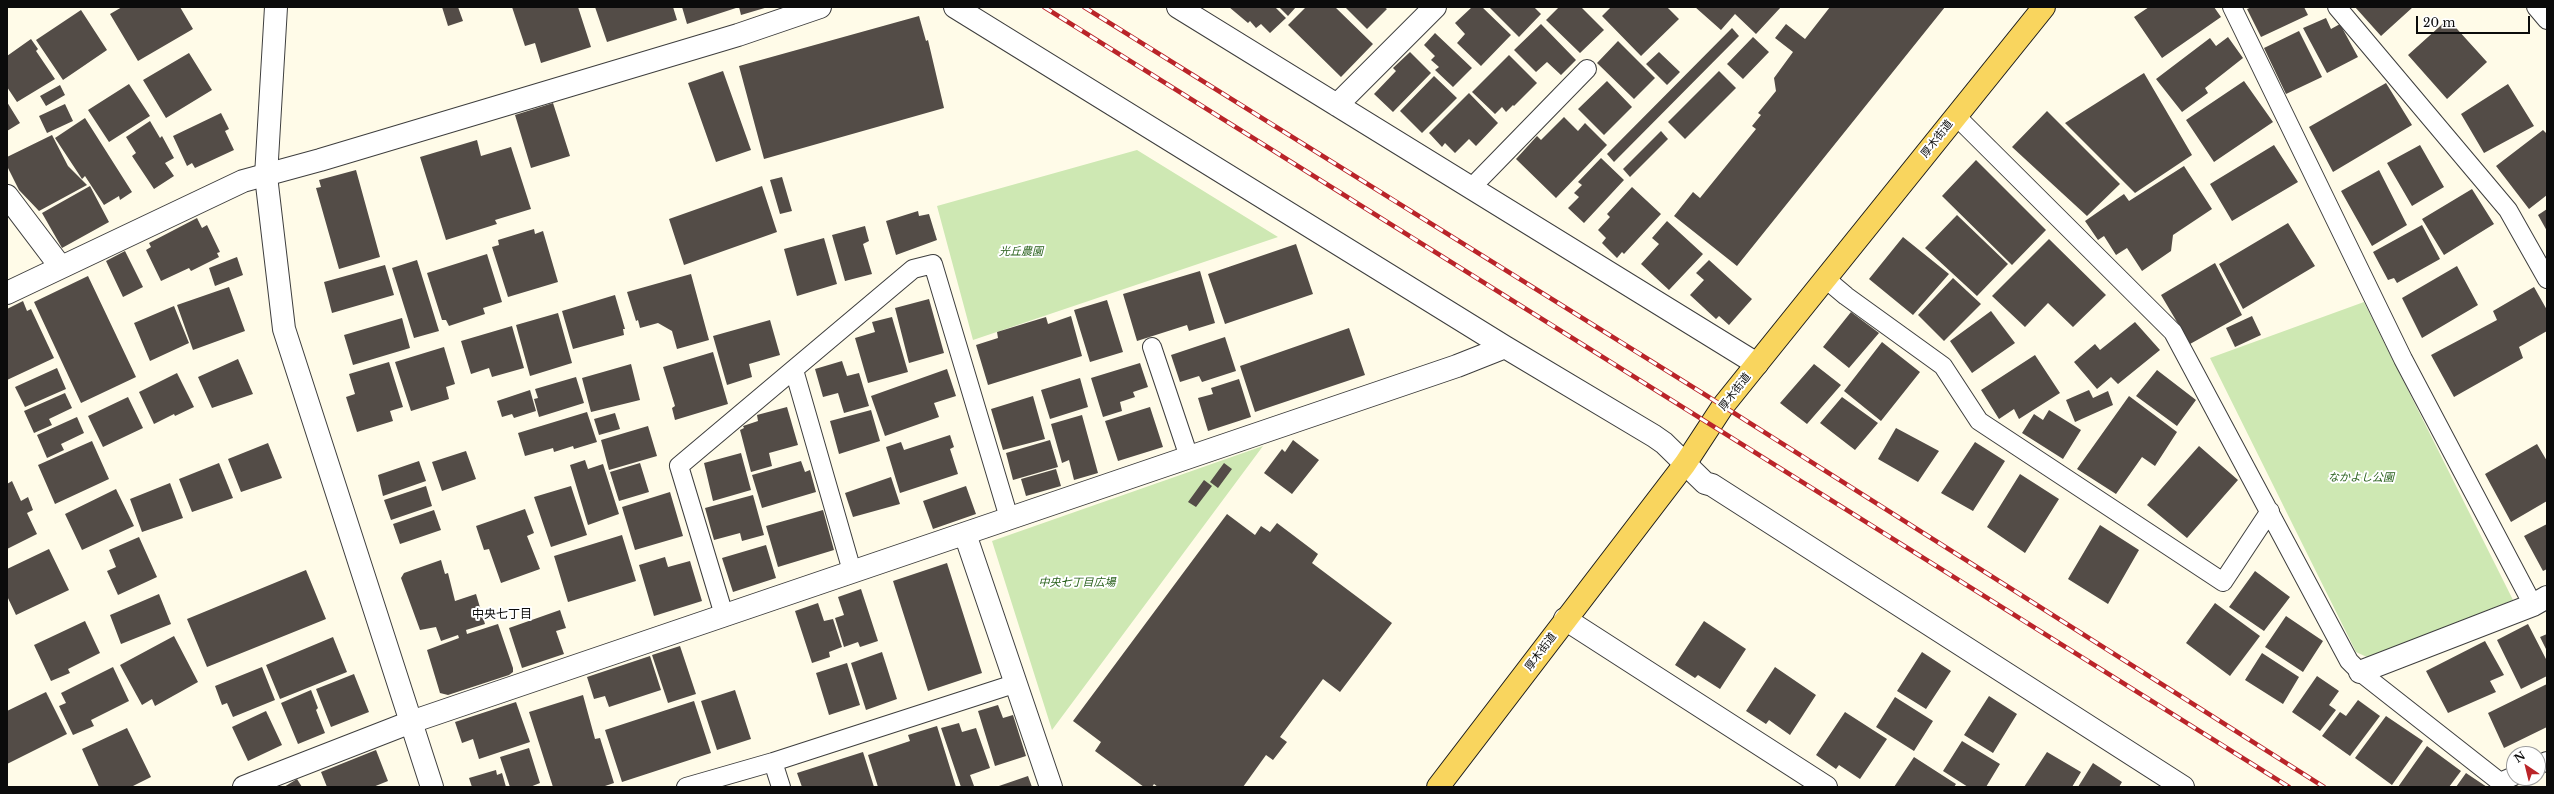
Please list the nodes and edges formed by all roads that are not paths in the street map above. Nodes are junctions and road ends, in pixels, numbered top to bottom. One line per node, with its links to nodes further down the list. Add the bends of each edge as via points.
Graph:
1 (276, 7): 14 (street)
2 (820, 7): 14 (street, via 738,35)
3 (955, 7): 22 (street)
4 (1178, 7): 12 (street)
5 (1435, 7): 12 (street)
6 (2044, 7): 13 (main road, 厚木街道)
7 (2232, 7): 31 (lane, via 2403,359)
8 (2337, 7): 18 (lane, via 2508,210)
9 (2536, 7): 10 (lane)
10 (2547, 20)
11 (1587, 69): 15 (lane)
12 (1337, 105): 15 (street)
13 (1956, 116): 19 (main road, 厚木街道); 27 (lane, via 2173,332)
14 (266, 176): 17 (street, via 243,181); 36 (street, via 284,329)
15 (1470, 188): 23 (street)
16 (7, 196): 17 (street)
17 (60, 266): 20 (street)
18 (2547, 279)
19 (1827, 280): 23 (main road, 厚木街道); 27 (lane, via 1943,366 1979,421 2223,582)
20 (7, 293)
21 (1152, 346): 25 (lane)
22 (1505, 347): 25 (street, via 1457,366); 26 (street, via 1664,442)
23 (1757, 364): 26 (main road, 厚木街道, via 1723,406)
24 (794, 370): 28 (lane, via 913,269 933,264); 30 (lane); 32 (lane, via 680,466)
25 (1189, 457): 28 (street)
26 (1685, 464): 33 (main road, 厚木街道); 46 (street, via 1705,483)
27 (2270, 511): 34 (lane, via 2349,661)
28 (1009, 518): 29 (street)
29 (964, 534): 30 (street); 35 (street)
30 (852, 571): 32 (street)
31 (2540, 601): 34 (street)
32 (724, 615): 36 (street)
33 (1565, 619): 44 (main road, 厚木街道); 45 (street)
34 (2360, 672): 38 (lane, via 2500,782)
35 (1017, 683): 37 (lane); 43 (street)
36 (411, 722): 39 (street); 40 (street)
37 (773, 762): 41 (lane); 42 (lane)
38 (2506, 779)
39 (244, 787)
40 (432, 787)
41 (686, 787)
42 (781, 787)
43 (1052, 787)
44 (1438, 787)
45 (1826, 787)
46 (2183, 787)

